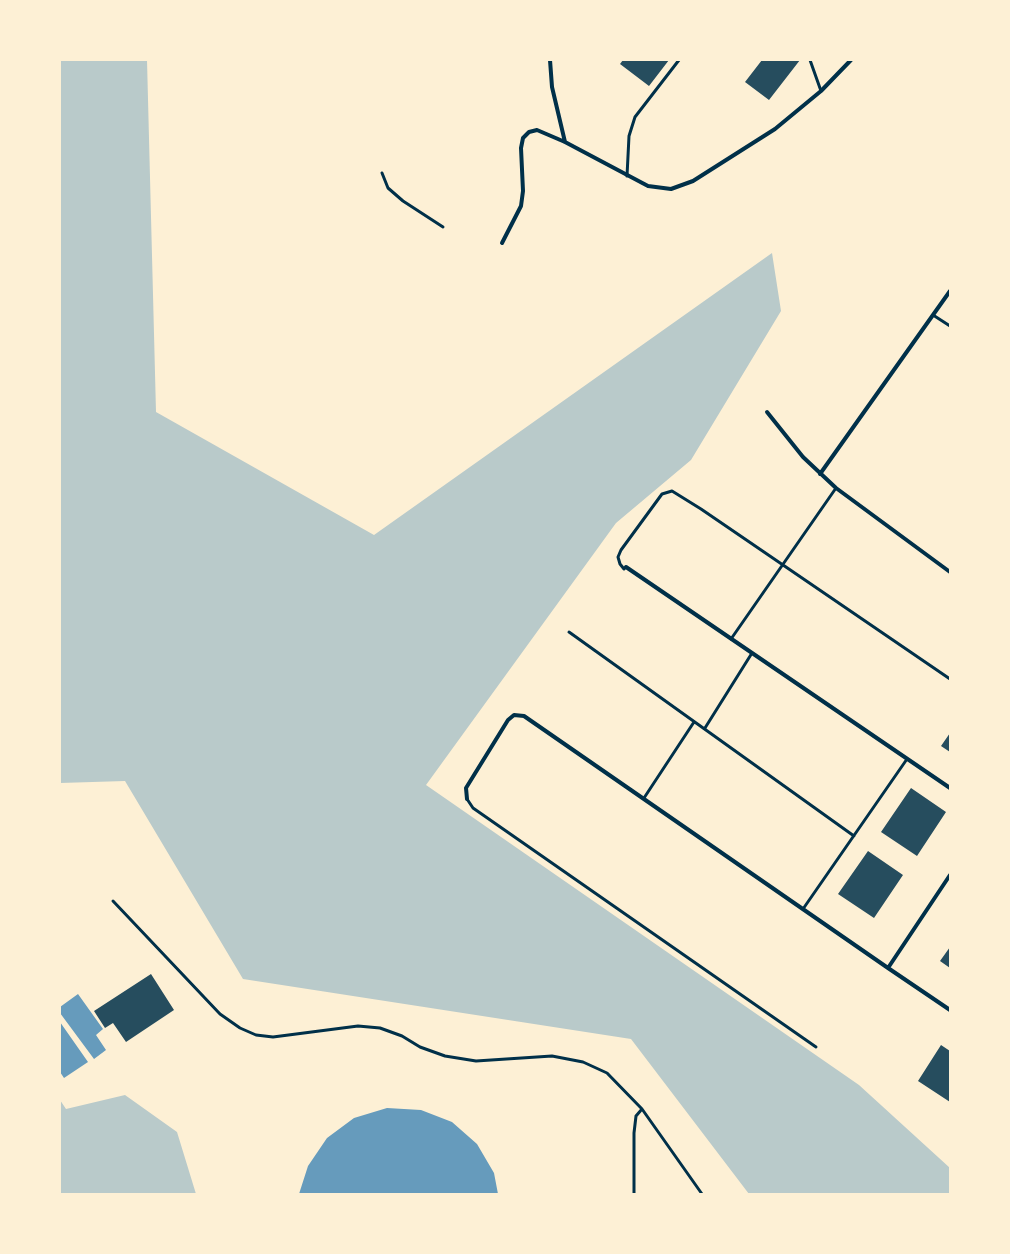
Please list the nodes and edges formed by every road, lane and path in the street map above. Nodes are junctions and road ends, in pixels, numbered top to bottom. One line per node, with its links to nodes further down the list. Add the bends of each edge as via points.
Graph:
1 (550, 60): 6 (street, via 552,88)
2 (679, 60): 8 (lane, via 635,117 629,136)
3 (810, 60): 5 (lane)
4 (851, 60): 5 (street)
5 (821, 91): 8 (street, via 775,128 693,181 670,189 660,189)
6 (565, 142): 8 (street); 10 (street, via 537,130 523,138 521,206)
7 (382, 174): 9 (lane, via 388,188)
8 (627, 176)
9 (443, 227)
10 (502, 243)
11 (950, 291): 12 (street)
12 (933, 315): 13 (lane); 15 (street)
13 (950, 326)
14 (767, 412): 15 (street, via 787,439)
15 (820, 474): 16 (street)
16 (836, 488): 17 (lane); 19 (street)
17 (783, 565): 18 (lane, via 676,493 667,491 662,494 621,550 618,557 620,564 624,569); 21 (lane); 23 (lane)
18 (626, 567): 21 (street)
19 (950, 572)
20 (569, 632): 24 (lane)
21 (731, 639): 22 (street)
22 (752, 653): 25 (lane); 26 (street)
23 (950, 679)
24 (694, 722): 25 (lane); 28 (lane)
25 (704, 728): 30 (lane)
26 (907, 759): 27 (street); 30 (lane)
27 (950, 788)
28 (644, 798): 29 (street, via 524,716 514,715 508,720 466,788); 33 (street)
29 (467, 800): 36 (lane, via 472,808)
30 (854, 836): 33 (lane)
31 (950, 875): 34 (street)
32 (114, 901): 37 (lane, via 220,1014 240,1028 256,1035 273,1037 358,1026 380,1028 445,1056 476,1061 552,1056 583,1062 607,1073)
33 (803, 908): 34 (street)
34 (888, 968): 35 (street)
35 (950, 1010)
36 (816, 1048)
37 (642, 1109): 38 (lane, via 636,1116 634,1133); 39 (lane)
38 (634, 1194)
39 (702, 1194)

